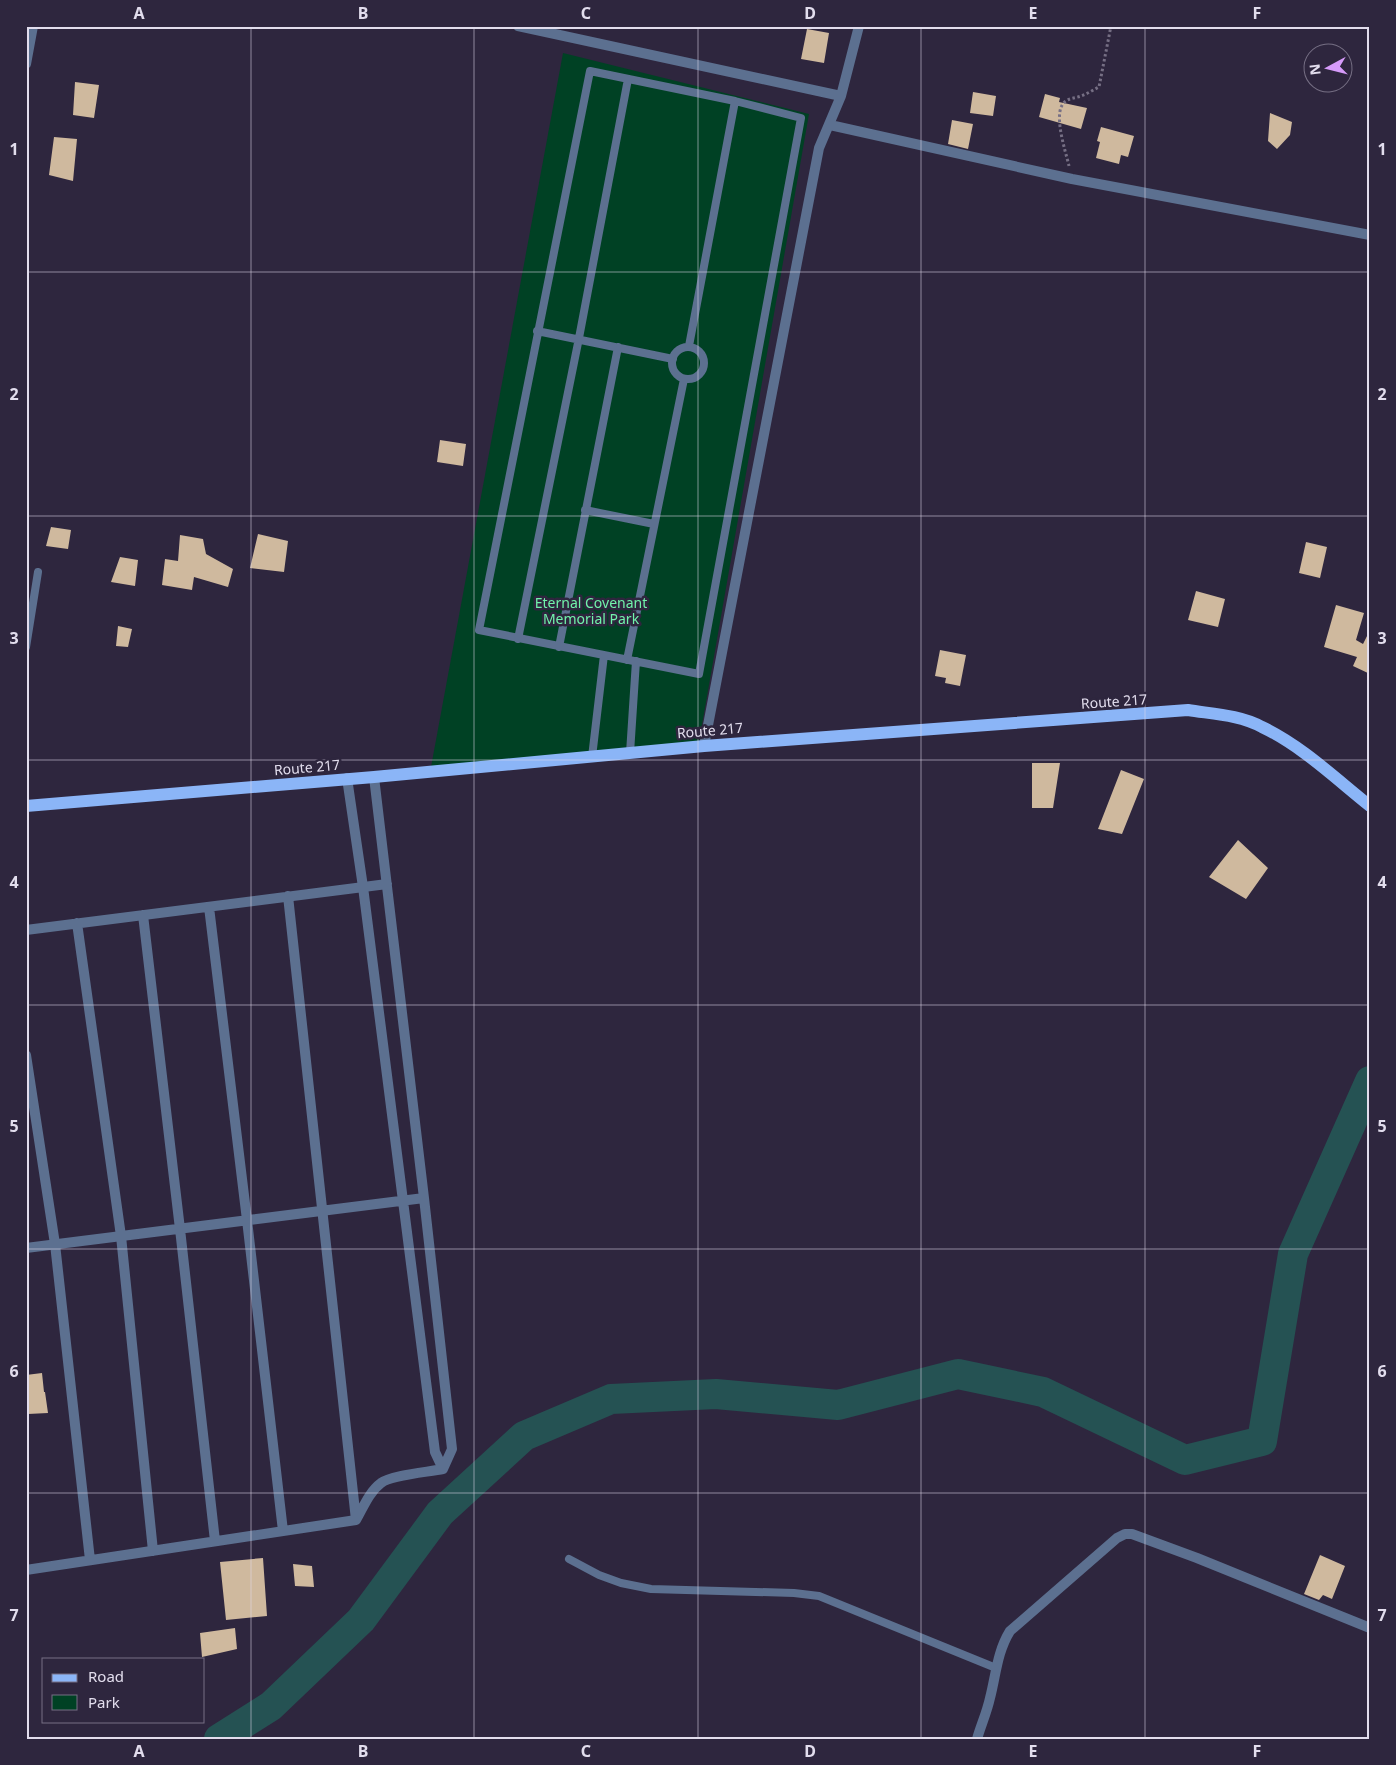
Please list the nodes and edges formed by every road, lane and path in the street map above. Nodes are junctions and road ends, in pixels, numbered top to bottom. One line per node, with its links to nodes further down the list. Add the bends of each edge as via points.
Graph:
1 (33, 26): 5 (street)
2 (518, 26): 7 (street)
3 (859, 26): 7 (street)
4 (1111, 26): 10 (path, via 1098,87 1067,100 1060,112 1059,122)
5 (26, 64)
6 (628, 79): 8 (lane); 12 (lane, via 590,72); 13 (lane)
7 (841, 96): 9 (street)
8 (735, 101): 14 (lane); 26 (lane, via 801,118 699,674)
9 (830, 125): 10 (street); 27 (street, via 818,148)
10 (1072, 179): 11 (street)
11 (1370, 235)
12 (537, 330): 13 (lane); 21 (lane, via 479,630)
13 (579, 338): 15 (lane); 21 (lane)
14 (689, 346): 16 (lane, via 676,352); 17 (lane, via 702,354 704,366 698,376)
15 (618, 347): 16 (lane); 18 (lane)
16 (673, 359): 17 (lane, via 675,372)
17 (684, 378): 19 (lane)
18 (585, 510): 19 (lane); 23 (lane)
19 (654, 524): 25 (lane)
20 (38, 572): 22 (lane)
21 (518, 639): 23 (lane)
22 (26, 647)
23 (559, 647): 24 (lane)
24 (604, 655): 25 (lane); 29 (lane)
25 (627, 660): 26 (lane)
26 (636, 662): 28 (lane)
27 (704, 746): 28 (main road, Route 217); 33 (main road, Route 217, via 1188,710 1229,716 1262,726 1300,750)
28 (630, 753): 29 (main road, Route 217)
29 (592, 757): 30 (main road, Route 217)
30 (374, 776): 31 (main road, Route 217); 34 (street)
31 (347, 778): 32 (main road, Route 217); 35 (street)
32 (26, 806)
33 (1370, 806)
34 (387, 884): 35 (street); 42 (street)
35 (364, 887): 36 (street); 43 (street)
36 (288, 896): 37 (street); 44 (street)
37 (209, 907): 38 (street); 45 (street)
38 (143, 915): 39 (street); 46 (street)
39 (77, 923): 40 (street); 47 (street)
40 (26, 930)
41 (26, 1055): 48 (street)
42 (424, 1198): 43 (street); 50 (street, via 452,1449)
43 (404, 1201): 44 (street); 50 (street, via 435,1452)
44 (322, 1211): 45 (street); 51 (street)
45 (248, 1220): 46 (street); 52 (street)
46 (180, 1228): 47 (street); 53 (street)
47 (120, 1236): 48 (street); 54 (street)
48 (55, 1244): 49 (street); 56 (street)
49 (26, 1248)
50 (443, 1469): 51 (street, via 381,1483)
51 (356, 1520): 52 (street)
52 (283, 1531): 53 (street)
53 (215, 1541): 54 (street)
54 (153, 1551): 56 (street)
55 (569, 1559): 59 (lane, via 599,1575 651,1589 819,1596)
56 (90, 1560): 57 (street)
57 (26, 1570)
58 (1370, 1628): 59 (street, via 1197,1558 1125,1534 1010,1631 1003,1642)
59 (996, 1668): 60 (street)
60 (977, 1739)

